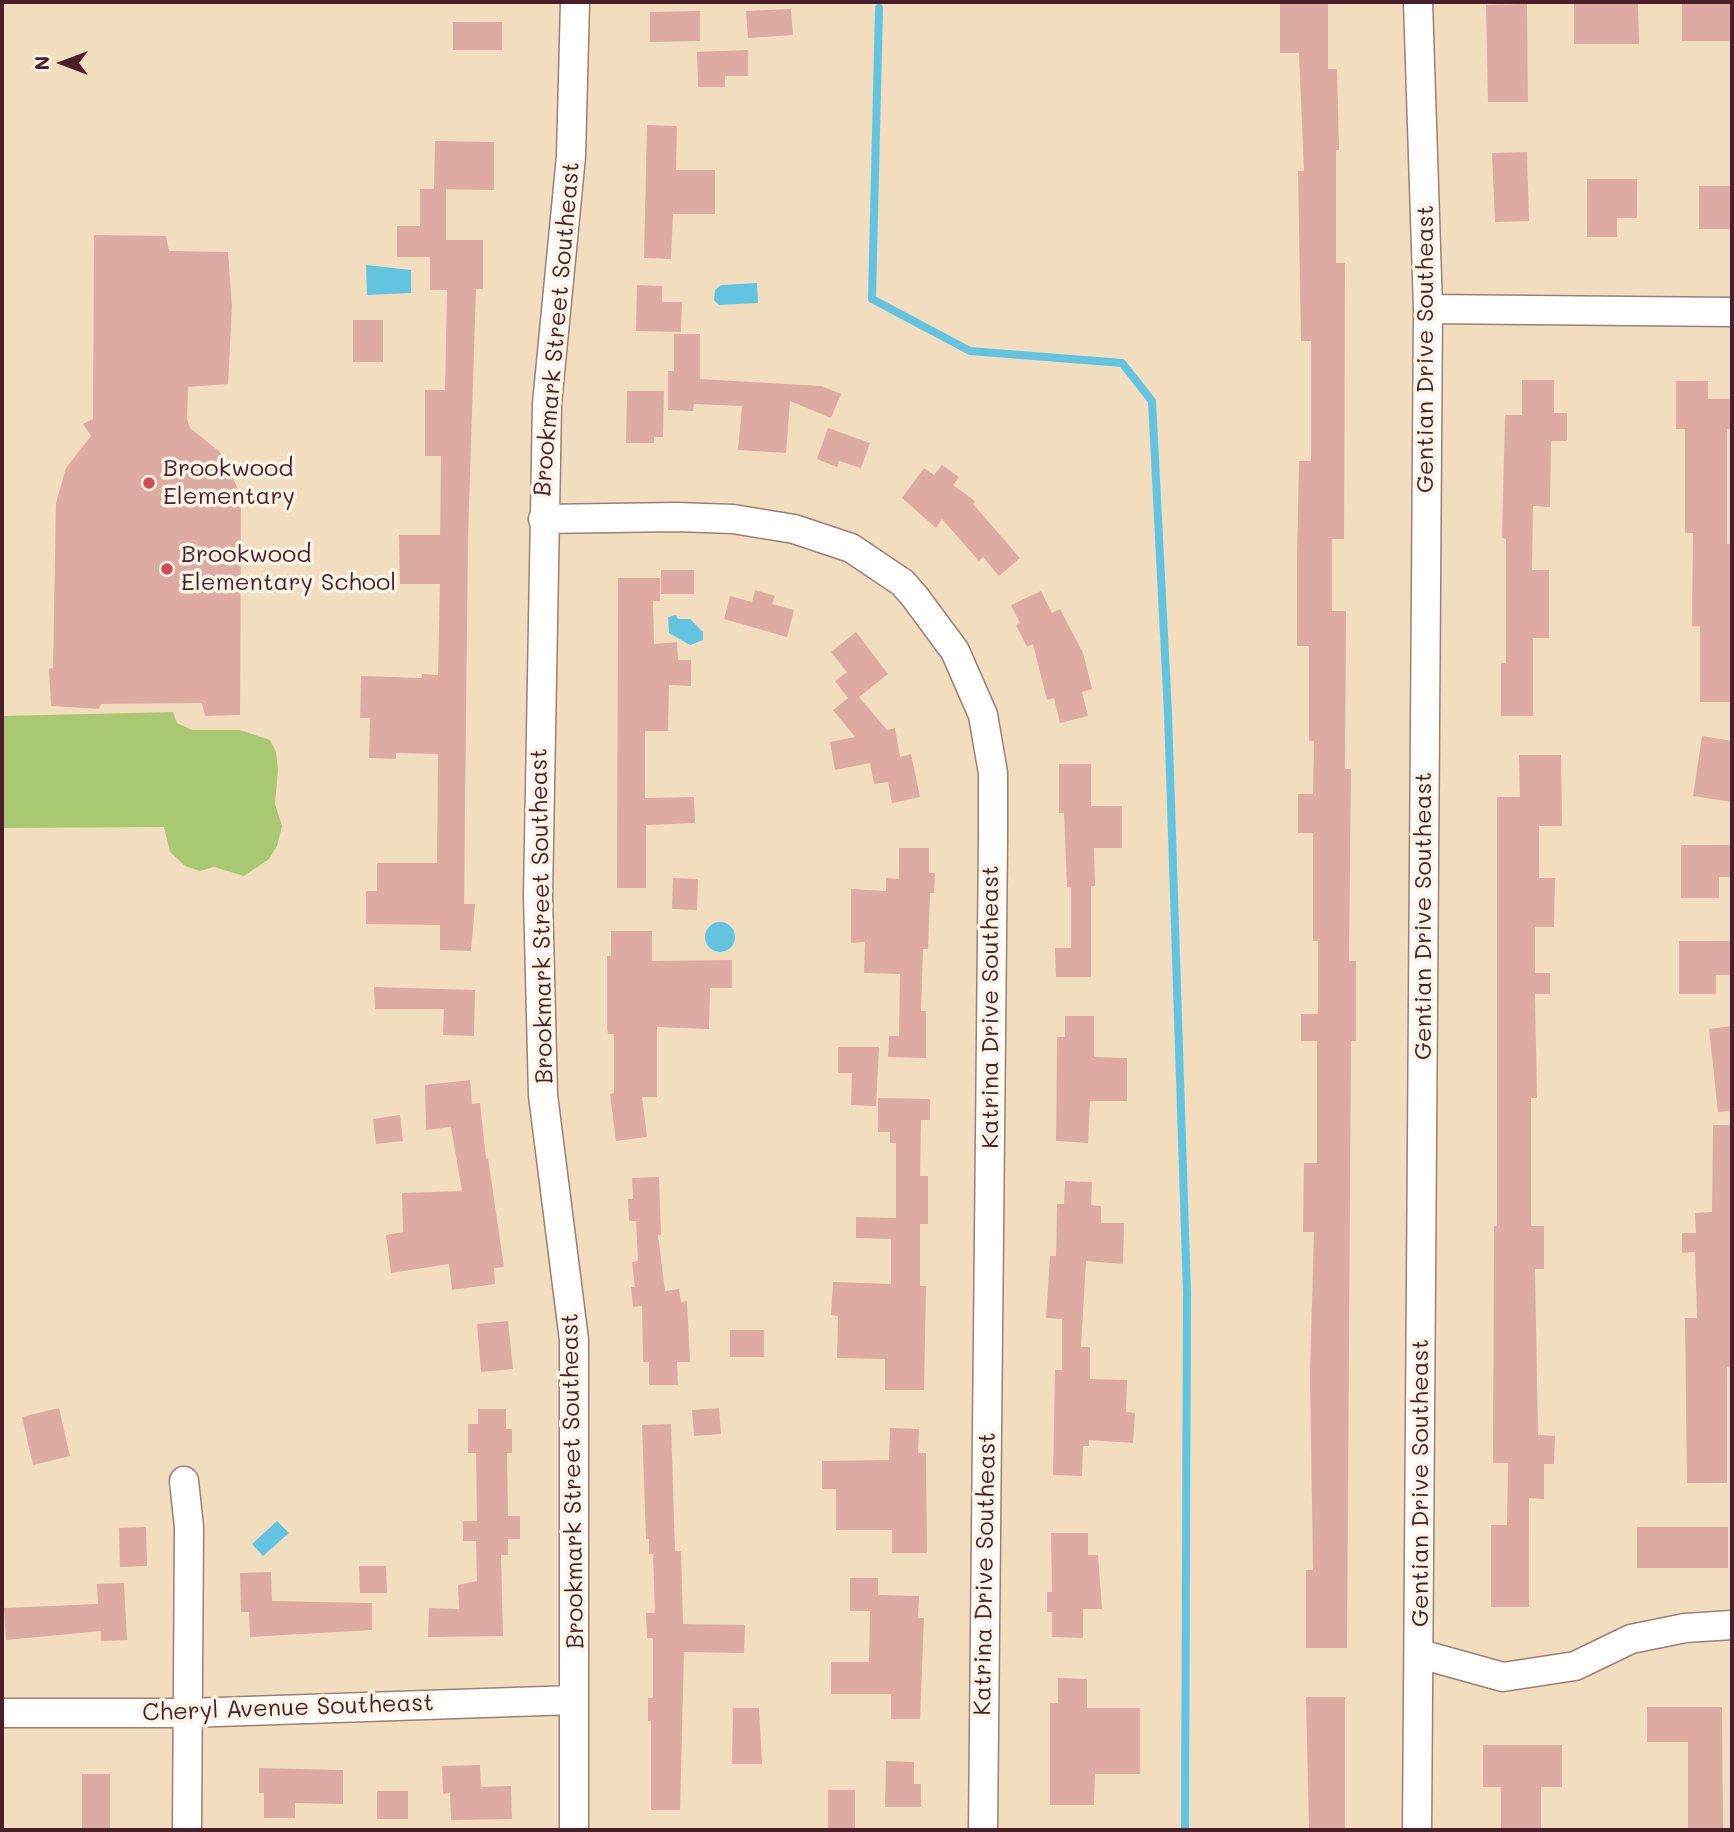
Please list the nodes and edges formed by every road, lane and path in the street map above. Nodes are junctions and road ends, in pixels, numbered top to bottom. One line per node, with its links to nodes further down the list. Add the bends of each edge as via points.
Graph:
1 (575, 2): 5 (street, Brookmark Street Southeast, via 572,156 547,404)
2 (1418, 2): 3 (street, Gentian Drive Southeast)
3 (1428, 309): 4 (street); 8 (street, Gentian Drive Southeast)
4 (1732, 312)
5 (543, 519): 9 (street, Brookmark Street Southeast, via 540,992 544,1107 574,1340); 14 (street, Katrina Drive Southeast, via 733,519 794,529 851,548 903,583 915,597 955,651 983,715 993,773 993,850)
6 (184, 1480): 11 (street, via 189,1527)
7 (1732, 1625): 8 (street, via 1631,1639 1575,1666 1503,1677)
8 (1420, 1654): 15 (street, Gentian Drive Southeast)
9 (575, 1700): 11 (street, Cheryl Avenue Southeast); 13 (street, Brookmark Street Southeast)
10 (2, 1713): 11 (street, Cheryl Avenue Southeast)
11 (188, 1713): 12 (street)
12 (187, 1830)
13 (574, 1830)
14 (983, 1830)
15 (1417, 1830)

